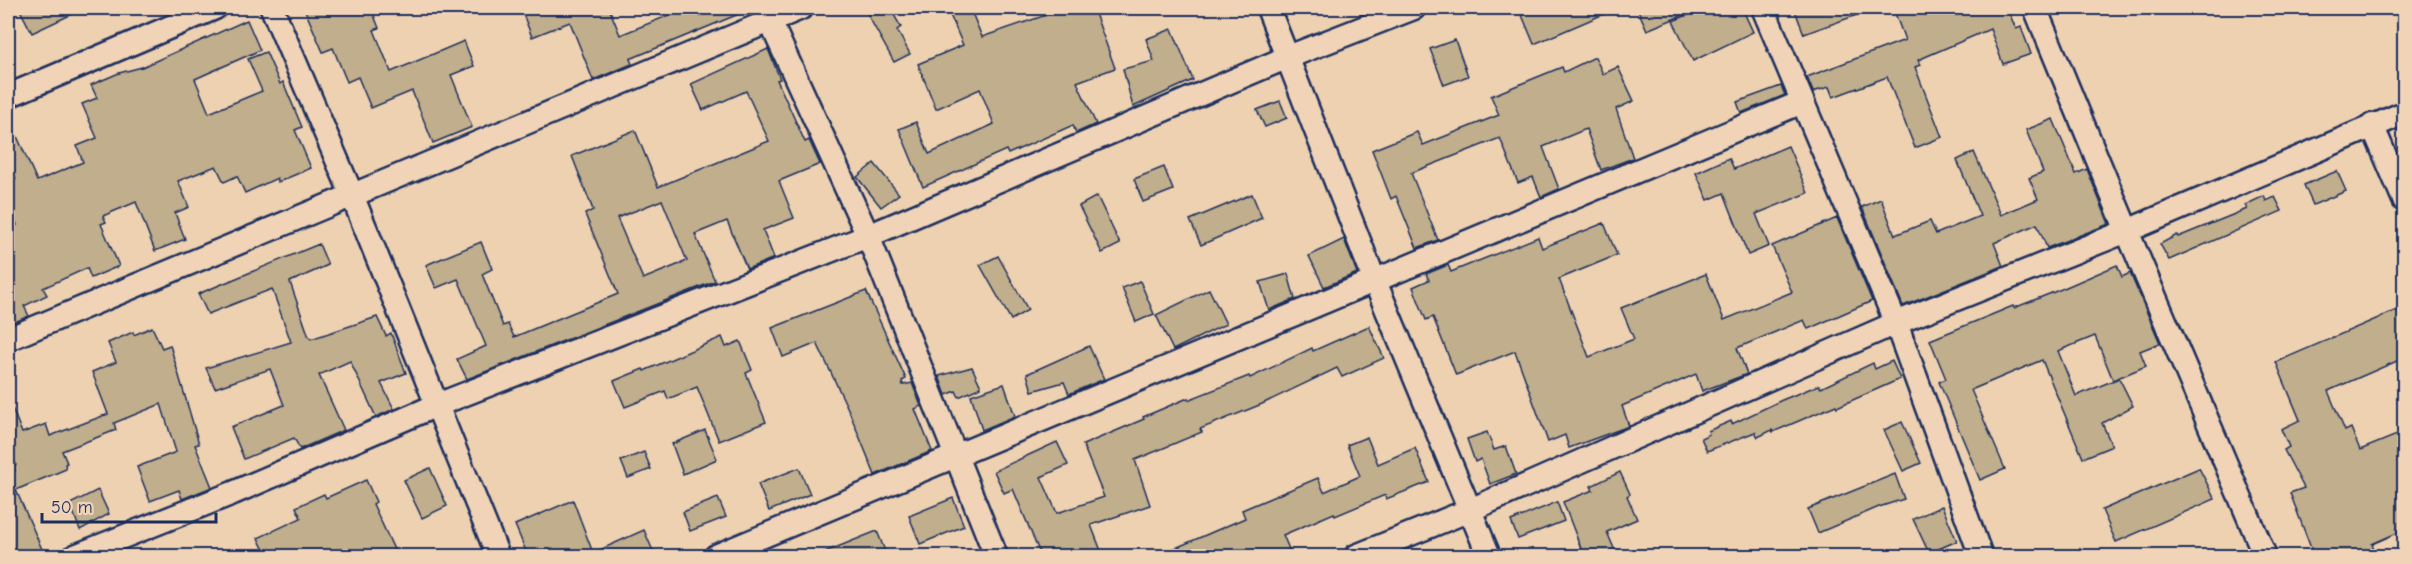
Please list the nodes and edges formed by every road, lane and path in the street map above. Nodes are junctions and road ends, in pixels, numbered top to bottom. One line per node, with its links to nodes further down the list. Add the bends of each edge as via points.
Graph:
1 (215, 8): 10 (street)
2 (272, 8): 14 (street)
3 (801, 8): 8 (street)
4 (1268, 8): 9 (street)
5 (1414, 8): 9 (street)
6 (1763, 8): 11 (street)
7 (2035, 8): 16 (street)
8 (766, 14): 14 (street); 17 (street)
9 (1288, 57): 17 (street); 18 (street)
10 (8, 96)
11 (1802, 102): 18 (street); 19 (street)
12 (2404, 113): 13 (street)
13 (2372, 125): 15 (street); 16 (street)
14 (352, 195): 20 (street); 21 (street)
15 (2404, 200)
16 (2127, 231): 19 (street); 31 (street)
17 (868, 236): 21 (street); 22 (street)
18 (1374, 279): 22 (street); 23 (street)
19 (1896, 323): 23 (street); 30 (street)
20 (8, 339)
21 (437, 405): 24 (street); 25 (street)
22 (956, 456): 26 (street); 27 (street)
23 (1470, 510): 28 (street); 29 (street)
24 (75, 556)
25 (498, 556)
26 (716, 556)
27 (996, 556)
28 (1356, 556)
29 (1489, 556)
30 (1980, 556)
31 (2265, 556)

